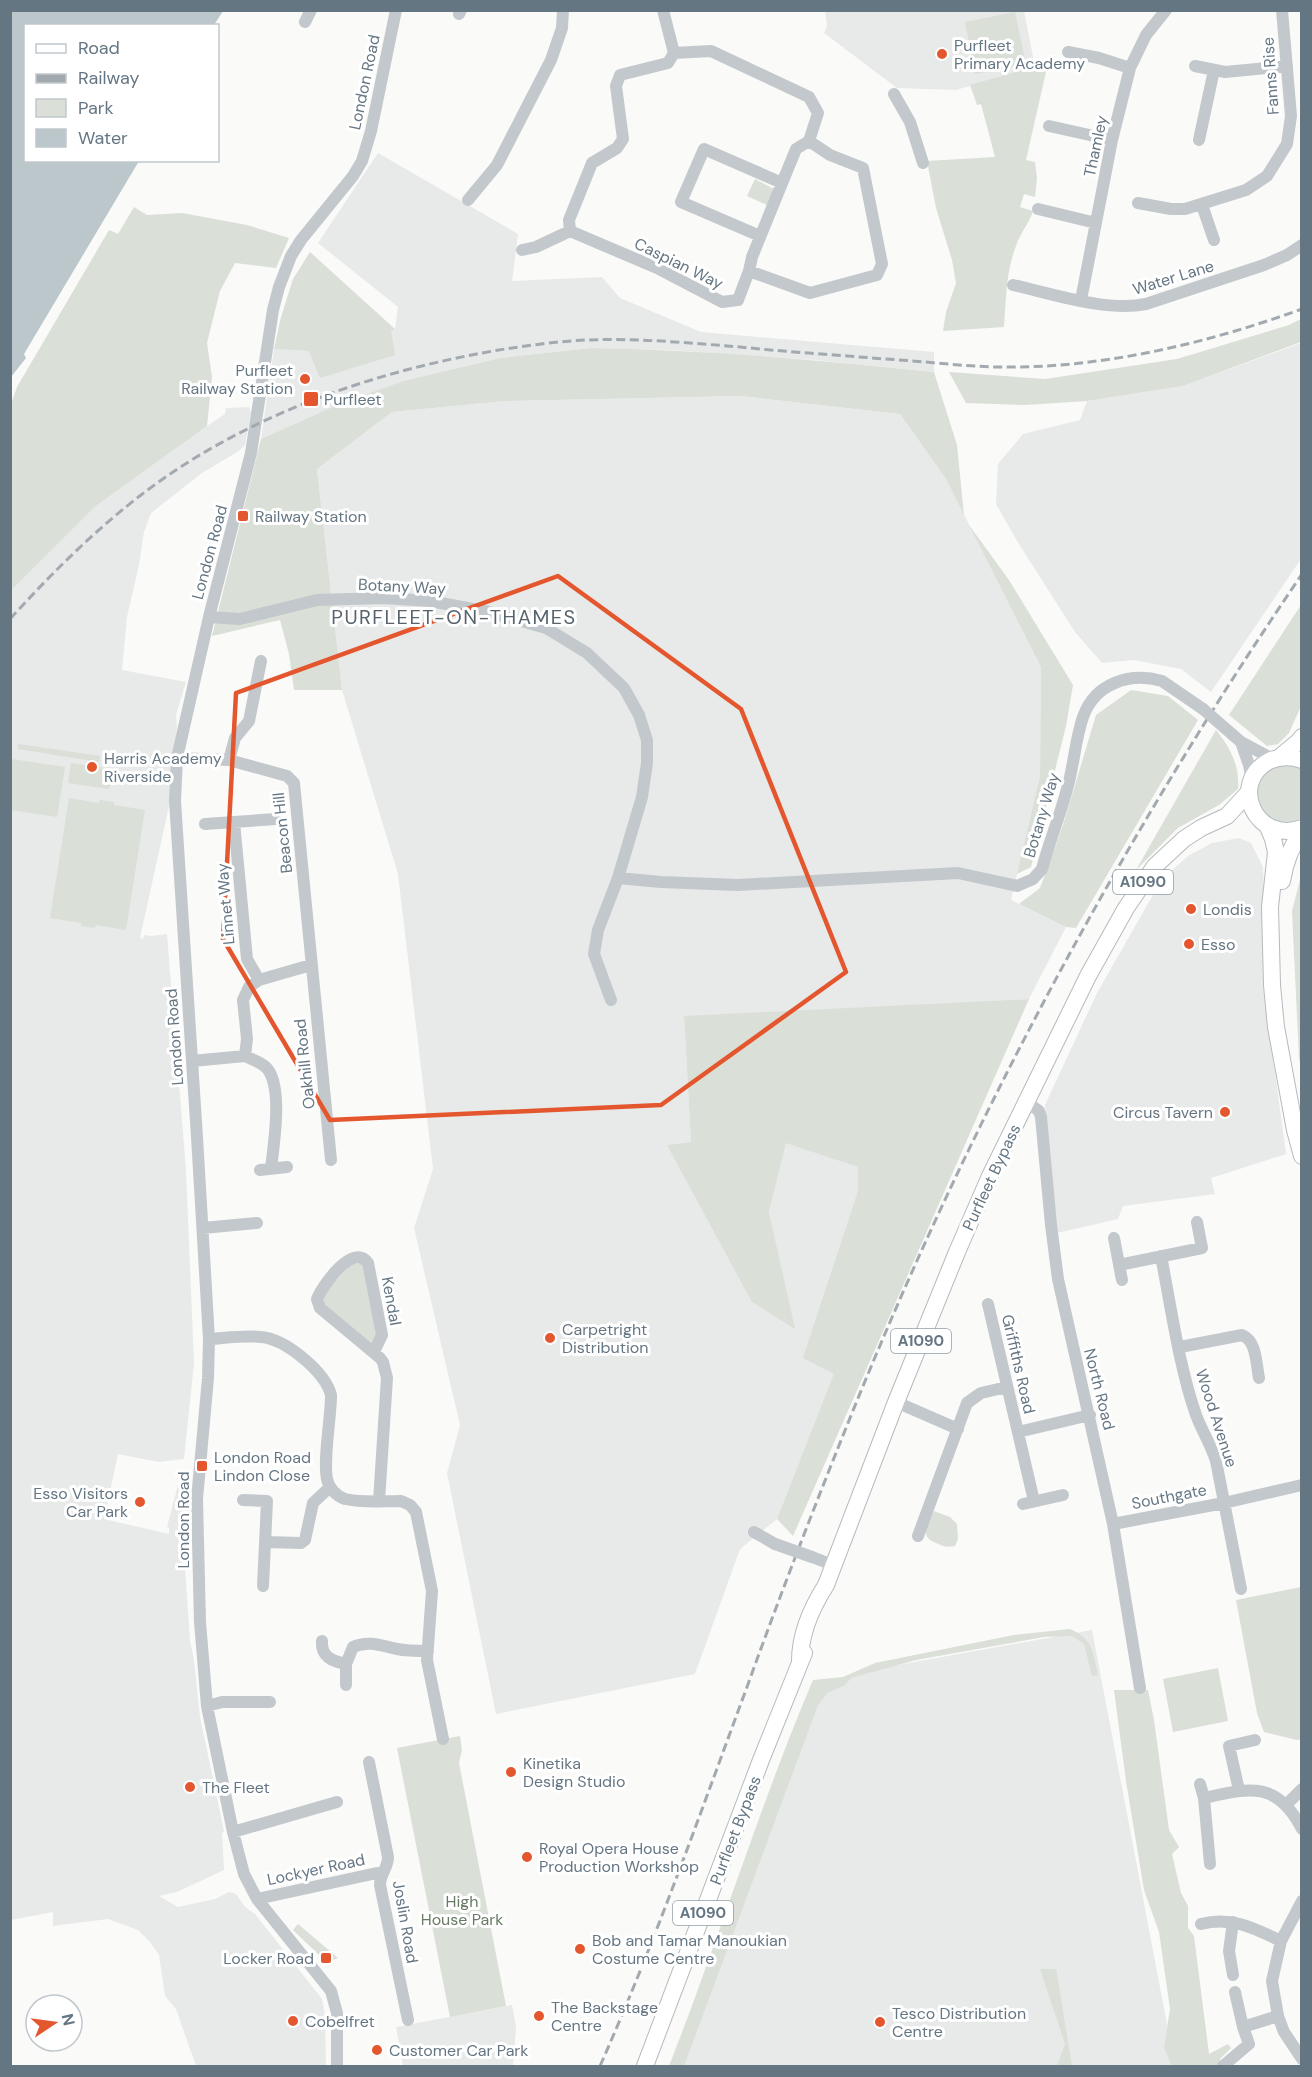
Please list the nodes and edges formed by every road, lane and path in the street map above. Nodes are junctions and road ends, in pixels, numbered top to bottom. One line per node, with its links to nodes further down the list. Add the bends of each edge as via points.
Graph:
1 (311, 10): 7 (street)
2 (396, 10): 34 (street, London Road, via 362,160 353,177 301,240 279,287 250,459)
3 (563, 10): 21 (street, via 562,28 551,60 497,165)
4 (663, 10): 9 (street)
5 (1282, 10): 11 (street, Fanns Rise)
6 (1166, 11): 12 (street, Thamley, via 1146,35)
7 (304, 22)
8 (1068, 52): 12 (street)
9 (674, 53): 18 (street, via 711,51 809,97 818,113); 26 (street, via 668,63 620,75 616,86 623,139 617,148 592,163 569,219)
10 (1195, 66): 13 (street)
11 (1287, 66): 13 (street, via 1226,72); 23 (street, Fanns Rise, via 1291,116 1287,144 1278,160 1258,183)
12 (1130, 68): 16 (street, Thamley)
13 (1214, 69): 17 (street)
14 (894, 94): 19 (street, via 910,122)
15 (1048, 126): 16 (street)
16 (1112, 140): 25 (street, Thamley)
17 (1199, 140)
18 (809, 141): 20 (street, via 796,149); 31 (street, Caspian Way, via 830,155 863,168 880,269 877,274 810,293)
19 (923, 163)
20 (782, 183): 27 (street); 27 (street, via 704,149 681,202)
21 (468, 200)
22 (1138, 203): 23 (street, Fanns Rise, via 1171,209)
23 (1202, 205): 28 (street)
24 (1038, 209): 25 (street)
25 (1096, 223): 33 (street, Thamley)
26 (570, 231): 30 (street); 31 (street, Caspian Way, via 657,268 722,302 738,300)
27 (760, 236): 31 (street)
28 (1214, 240)
29 (1302, 245): 33 (street, Water Lane, via 1264,265 1130,308)
30 (522, 250)
31 (749, 271)
32 (1013, 285): 33 (street, Water Lane)
33 (1081, 300)
34 (209, 617): 38 (street, London Road); 49 (street, Botany Way, via 240,619 317,600 430,601 546,628 587,653 624,688 647,740 642,797)
35 (261, 661): 40 (street, via 249,721 235,738)
36 (1302, 736): 39 (main road, Purfleet Bypass)
37 (1237, 739): 39 (street, Botany Way); 42 (street, via 1249,765); 49 (street, Botany Way, bridge, via 1203,709 1155,678 1122,679 1109,685 1084,716 1068,788 1042,868 1033,879 1017,886 958,873 738,885)
38 (177, 758): 40 (street, Beacon Hill); 55 (street, London Road, via 175,801)
39 (1276, 758): 41 (main road); 42 (main road, Purfleet Bypass, via 1264,764)
40 (229, 760): 51 (street, Beacon Hill, via 287,776 294,783)
41 (1302, 760)
42 (1250, 786): 43 (main road, Purfleet Bypass / A1090); 47 (main road, via 1254,813)
43 (1227, 816): 47 (main road); 56 (main road, Purfleet Bypass / A1090, via 1184,838 1141,885 1088,976)
44 (276, 819): 45 (street)
45 (234, 822): 46 (street); 52 (street, Linnet Way, via 247,958)
46 (205, 824)
47 (1264, 824): 48 (main road, via 1281,831); 50 (main road, via 1274,839 1276,852 1270,907)
48 (1302, 830): 50 (main road, via 1285,866)
49 (618, 878): 53 (street, Botany Way, via 598,930 594,954)
50 (1272, 942): 57 (main road, via 1276,1027)
51 (311, 965): 52 (street); 58 (street, Oakhill Road)
52 (259, 980): 54 (street, via 249,987 243,1000)
53 (611, 1000)
54 (245, 1056): 55 (street); 59 (street, via 269,1071 273,1086 276,1121 265,1169)
55 (192, 1061): 62 (street, London Road)
56 (1027, 1102): 73 (main road, Purfleet Bypass / A1090, via 985,1187); 74 (street, North Road, via 1041,1117 1058,1279)
57 (1302, 1156)
58 (331, 1160)
59 (287, 1167)
60 (1197, 1222): 64 (street, via 1203,1248)
61 (257, 1223): 62 (street)
62 (203, 1228): 68 (street, London Road)
63 (1113, 1238): 65 (street)
64 (1161, 1256): 65 (street); 69 (street, Wood Avenue)
65 (1119, 1265): 66 (street)
66 (1122, 1280)
67 (988, 1304): 72 (street, Griffiths Road)
68 (208, 1338): 78 (street, via 262,1336 299,1355 329,1385); 96 (street, London Road, via 197,1499)
69 (1180, 1347): 71 (street, via 1242,1335 1252,1346); 82 (street, Wood Avenue, via 1197,1416 1216,1461)
70 (374, 1352): 70 (street, Kendal, via 325,1313 317,1299 341,1267 356,1256 368,1263 382,1335); 81 (street, Kendal, via 383,1362 387,1378)
71 (1259, 1378)
72 (1007, 1387): 75 (street, via 981,1393 967,1403); 76 (street, Griffiths Road)
73 (896, 1402): 75 (street); 87 (main road, Purfleet Bypass / A1090)
74 (1090, 1415): 76 (street, Griffiths Road); 83 (street, North Road)
75 (957, 1429): 85 (street)
76 (1018, 1432): 79 (street, Griffiths Road, via 1028,1503)
77 (1302, 1485): 82 (street, Southgate)
78 (330, 1487): 81 (street, via 345,1499); 86 (street, via 313,1503 305,1540)
79 (1062, 1495)
80 (243, 1500): 86 (street, via 267,1501)
81 (379, 1501): 91 (street, via 401,1501 416,1512 432,1591)
82 (1224, 1503): 83 (street, Southgate); 89 (street, Wood Avenue)
83 (1113, 1524): 94 (street, North Road)
84 (754, 1532): 87 (street, bridge)
85 (918, 1536)
86 (265, 1542): 88 (street)
87 (833, 1565): 122 (main road, Purfleet Bypass / A1090, via 812,1637)
88 (263, 1586)
89 (1241, 1589)
90 (322, 1641): 92 (street, via 326,1656)
91 (428, 1651): 92 (street, via 362,1643 353,1647); 97 (street)
92 (346, 1664): 93 (street)
93 (346, 1685)
94 (1140, 1688)
95 (270, 1702): 96 (street, via 222,1702)
96 (207, 1706): 107 (street, London Road)
97 (443, 1739)
98 (1255, 1740): 102 (street, via 1229,1746)
99 (369, 1762): 109 (street, Joslin Road, via 388,1857)
100 (1200, 1784): 103 (street)
101 (1302, 1789): 105 (street)
102 (1239, 1790): 103 (street); 105 (street, via 1270,1794)
103 (1204, 1798): 108 (street)
104 (337, 1802): 107 (street)
105 (1286, 1805): 106 (street)
106 (1302, 1829)
107 (233, 1832): 110 (street, London Road, via 244,1874)
108 (1210, 1864)
109 (381, 1875): 110 (street, Lockyer Road); 118 (street, Joslin Road)
110 (257, 1899): 121 (street, London Road, via 331,1991 337,2013)
111 (1302, 1901): 114 (street)
112 (1233, 1922): 113 (street); 114 (street, via 1247,1924); 115 (street, via 1229,1951)
113 (1201, 1924)
114 (1281, 1941): 117 (street, via 1272,1981)
115 (1233, 1975)
116 (1235, 1992): 119 (street)
117 (1278, 2016): 119 (street); 120 (street)
118 (408, 2019)
119 (1243, 2027): 123 (street, via 1249,2044)
120 (1302, 2060): 124 (street)
121 (337, 2067)
122 (645, 2067)
123 (1223, 2067)
124 (1294, 2067)

